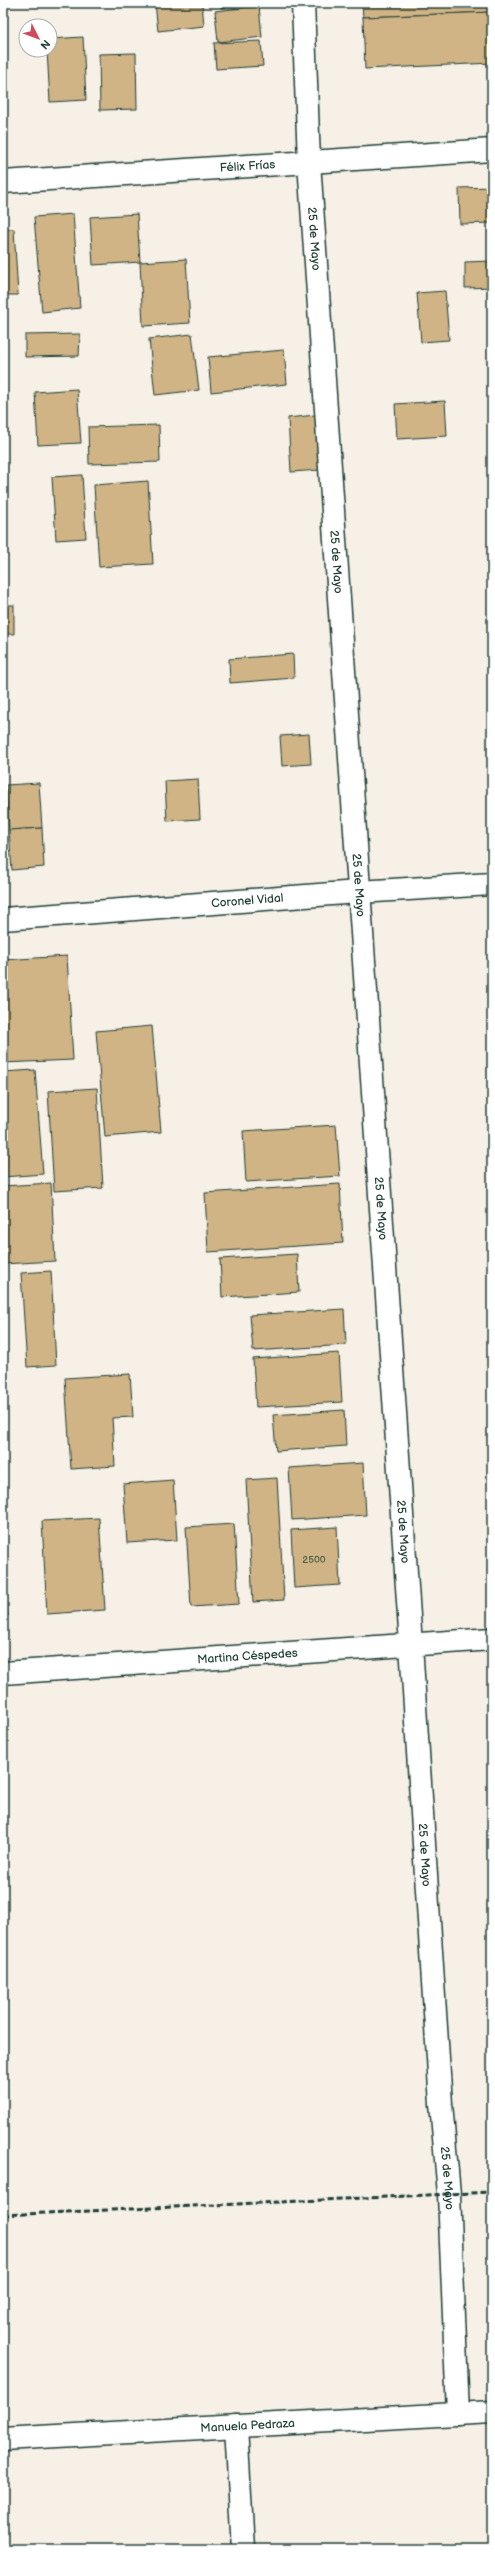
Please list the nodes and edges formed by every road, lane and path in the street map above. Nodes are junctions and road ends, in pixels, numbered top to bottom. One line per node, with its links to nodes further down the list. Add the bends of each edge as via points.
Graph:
1 (303, 3): 3 (street, 25 de Mayo)
2 (492, 150): 3 (street, Félix Frías)
3 (308, 162): 4 (street, Félix Frías); 6 (street, 25 de Mayo)
4 (3, 182)
5 (492, 884): 6 (street, Coronel Vidal)
6 (358, 892): 7 (street, Coronel Vidal); 9 (street, 25 de Mayo)
7 (3, 919)
8 (492, 1639): 9 (street, Martina Céspedes)
9 (411, 1645): 10 (street, Martina Céspedes); 12 (street, 25 de Mayo, via 449,2194)
10 (3, 1673)
11 (492, 2412): 12 (street, Manuela Pedraza)
12 (458, 2414): 13 (street, Manuela Pedraza)
13 (236, 2426): 14 (street, Manuela Pedraza); 15 (street)
14 (3, 2439)
15 (243, 2549)

